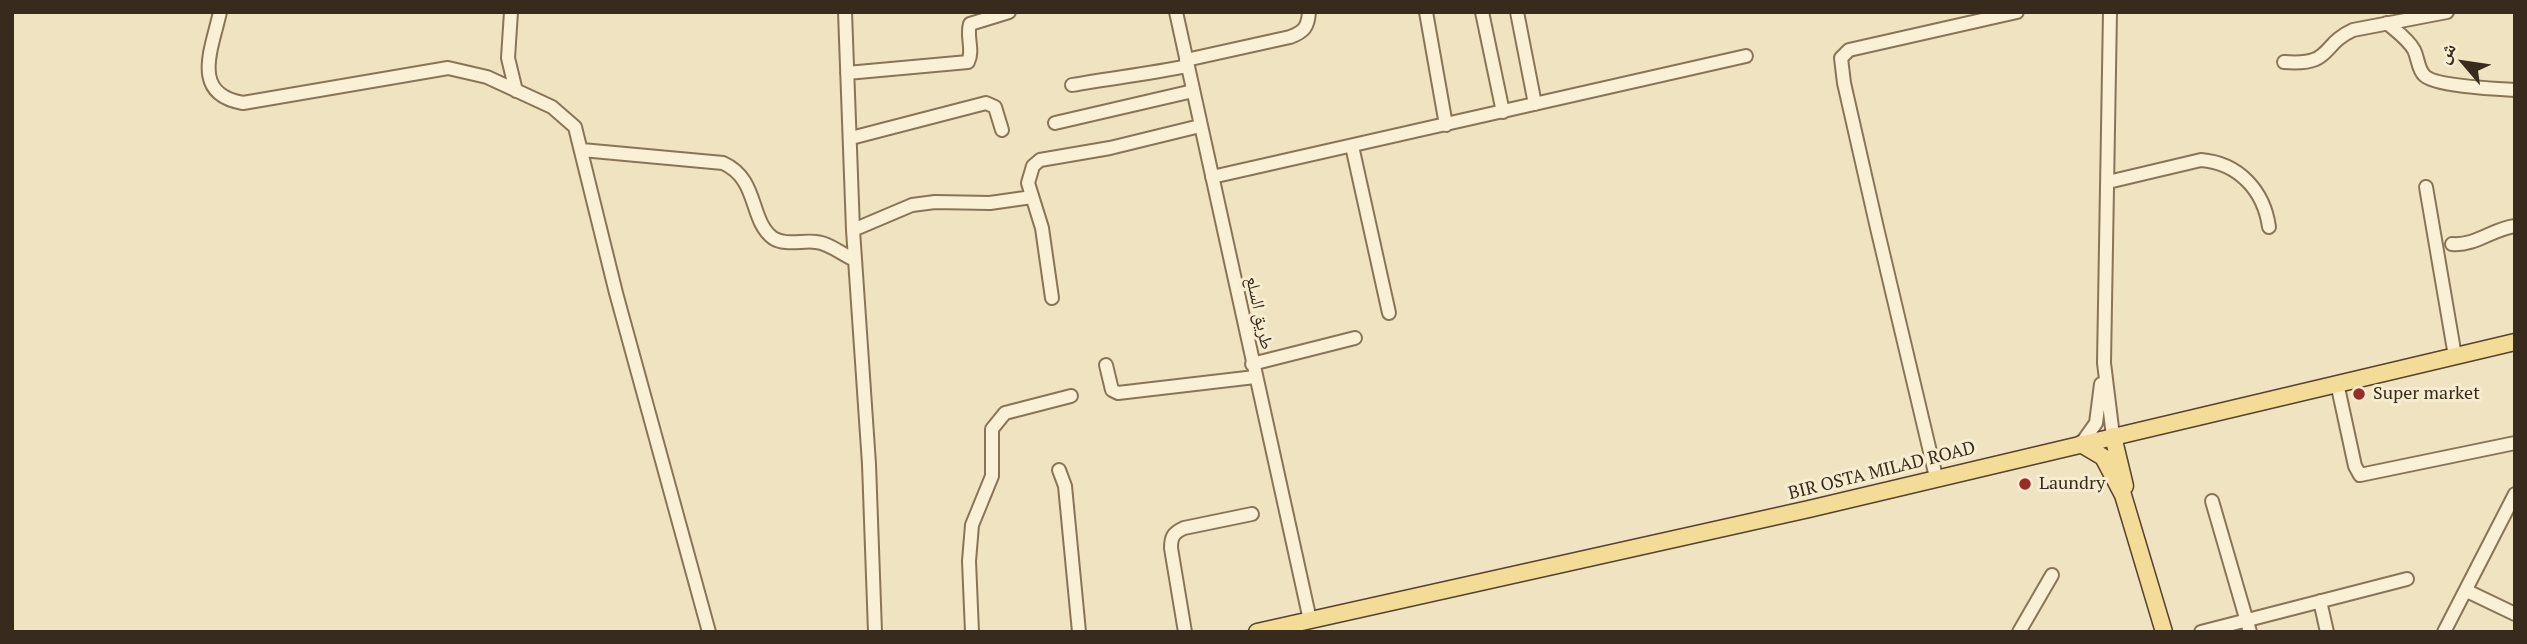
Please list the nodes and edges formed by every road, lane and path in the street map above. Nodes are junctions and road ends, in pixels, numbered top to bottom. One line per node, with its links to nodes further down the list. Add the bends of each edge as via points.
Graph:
1 (220, 12): 21 (street, via 208,70 212,88 228,100 243,103 448,68 487,77)
2 (511, 12): 21 (street, via 508,58)
3 (845, 12): 18 (street)
4 (1009, 12): 18 (street, via 970,24 968,62)
5 (1176, 12): 17 (street, طريق السلع)
6 (1309, 12): 17 (street, via 1302,32)
7 (1426, 12): 26 (street)
8 (1482, 12): 24 (street)
9 (1517, 12): 23 (street)
10 (2017, 12): 55 (street, via 1849,50 1841,58)
11 (2110, 12): 33 (street)
12 (2446, 12): 13 (street)
13 (2406, 16): 14 (street)
14 (2387, 23): 16 (street, via 2345,34 2316,60); 20 (street, via 2409,42 2428,79)
15 (1746, 56): 23 (street)
16 (2284, 62)
17 (1187, 63): 19 (street, via 1147,75); 22 (street, طريق السلع)
18 (847, 73): 29 (street)
19 (1072, 85)
20 (2515, 90)
21 (516, 91): 31 (street, via 563,115 575,127)
22 (1193, 91): 25 (street); 27 (street, طريق السلع)
23 (1535, 104): 24 (street)
24 (1503, 112): 26 (street)
25 (1055, 123)
26 (1446, 125): 30 (street)
27 (1200, 126): 32 (street, طريق السلع); 35 (street, via 1040,160 1030,173)
28 (1002, 130): 29 (street, via 995,107 986,103)
29 (851, 138): 38 (street)
30 (1352, 146): 32 (street); 42 (street)
31 (582, 150): 40 (street, via 723,163 744,179 774,238 824,243); 68 (street, via 616,293)
32 (1212, 177): 48 (street, طريق السلع)
33 (2108, 182): 37 (street, via 2201,160 2215,161 2253,186 2266,207); 46 (street)
34 (2426, 187): 45 (street)
35 (1032, 197): 38 (street, via 912,205); 41 (street, via 1042,228)
36 (2515, 226): 39 (street, via 2471,243)
37 (2269, 227)
38 (853, 230): 40 (street)
39 (2452, 244)
40 (855, 260): 69 (street)
41 (1052, 298)
42 (1389, 313)
43 (1355, 338): 48 (street)
44 (2515, 342): 45 (main road, BIR OSTA MILAD ROAD)
45 (2455, 356): 49 (main road, BIR OSTA MILAD ROAD)
46 (2104, 363): 51 (street); 53 (street, via 2096,423)
47 (1106, 365): 48 (street, via 1112,390 1118,393)
48 (1254, 370): 65 (street, طريق السلع)
49 (2337, 383): 51 (main road, BIR OSTA MILAD ROAD); 52 (street, via 2360,475)
50 (1070, 396): 70 (street, via 1005,413 992,429 992,476 972,525)
51 (2113, 436): 53 (main road, BIR OSTA MILAD ROAD); 57 (main road)
52 (2515, 443)
53 (2081, 444): 55 (main road, BIR OSTA MILAD ROAD); 57 (main road, via 2103,457)
54 (1059, 470): 71 (street, via 1065,485)
55 (1936, 477): 65 (main road, BIR OSTA MILAD ROAD)
56 (2515, 494): 62 (street)
57 (2123, 495): 74 (main road)
58 (2212, 501): 66 (street)
59 (1252, 514): 72 (street, via 1184,528 1171,538)
60 (2052, 575): 67 (street)
61 (2407, 579): 63 (street)
62 (2467, 591): 64 (street); 77 (street)
63 (2320, 601): 66 (street); 76 (street)
64 (2515, 614)
65 (1310, 620): 73 (main road, BIR OSTA MILAD ROAD)
66 (2248, 625): 75 (street)
67 (2024, 630)
68 (709, 632)
69 (875, 632)
70 (972, 632)
71 (1079, 632)
72 (1185, 632)
73 (1257, 632)
74 (2164, 632)
75 (2201, 632)
76 (2327, 632)
77 (2444, 632)

